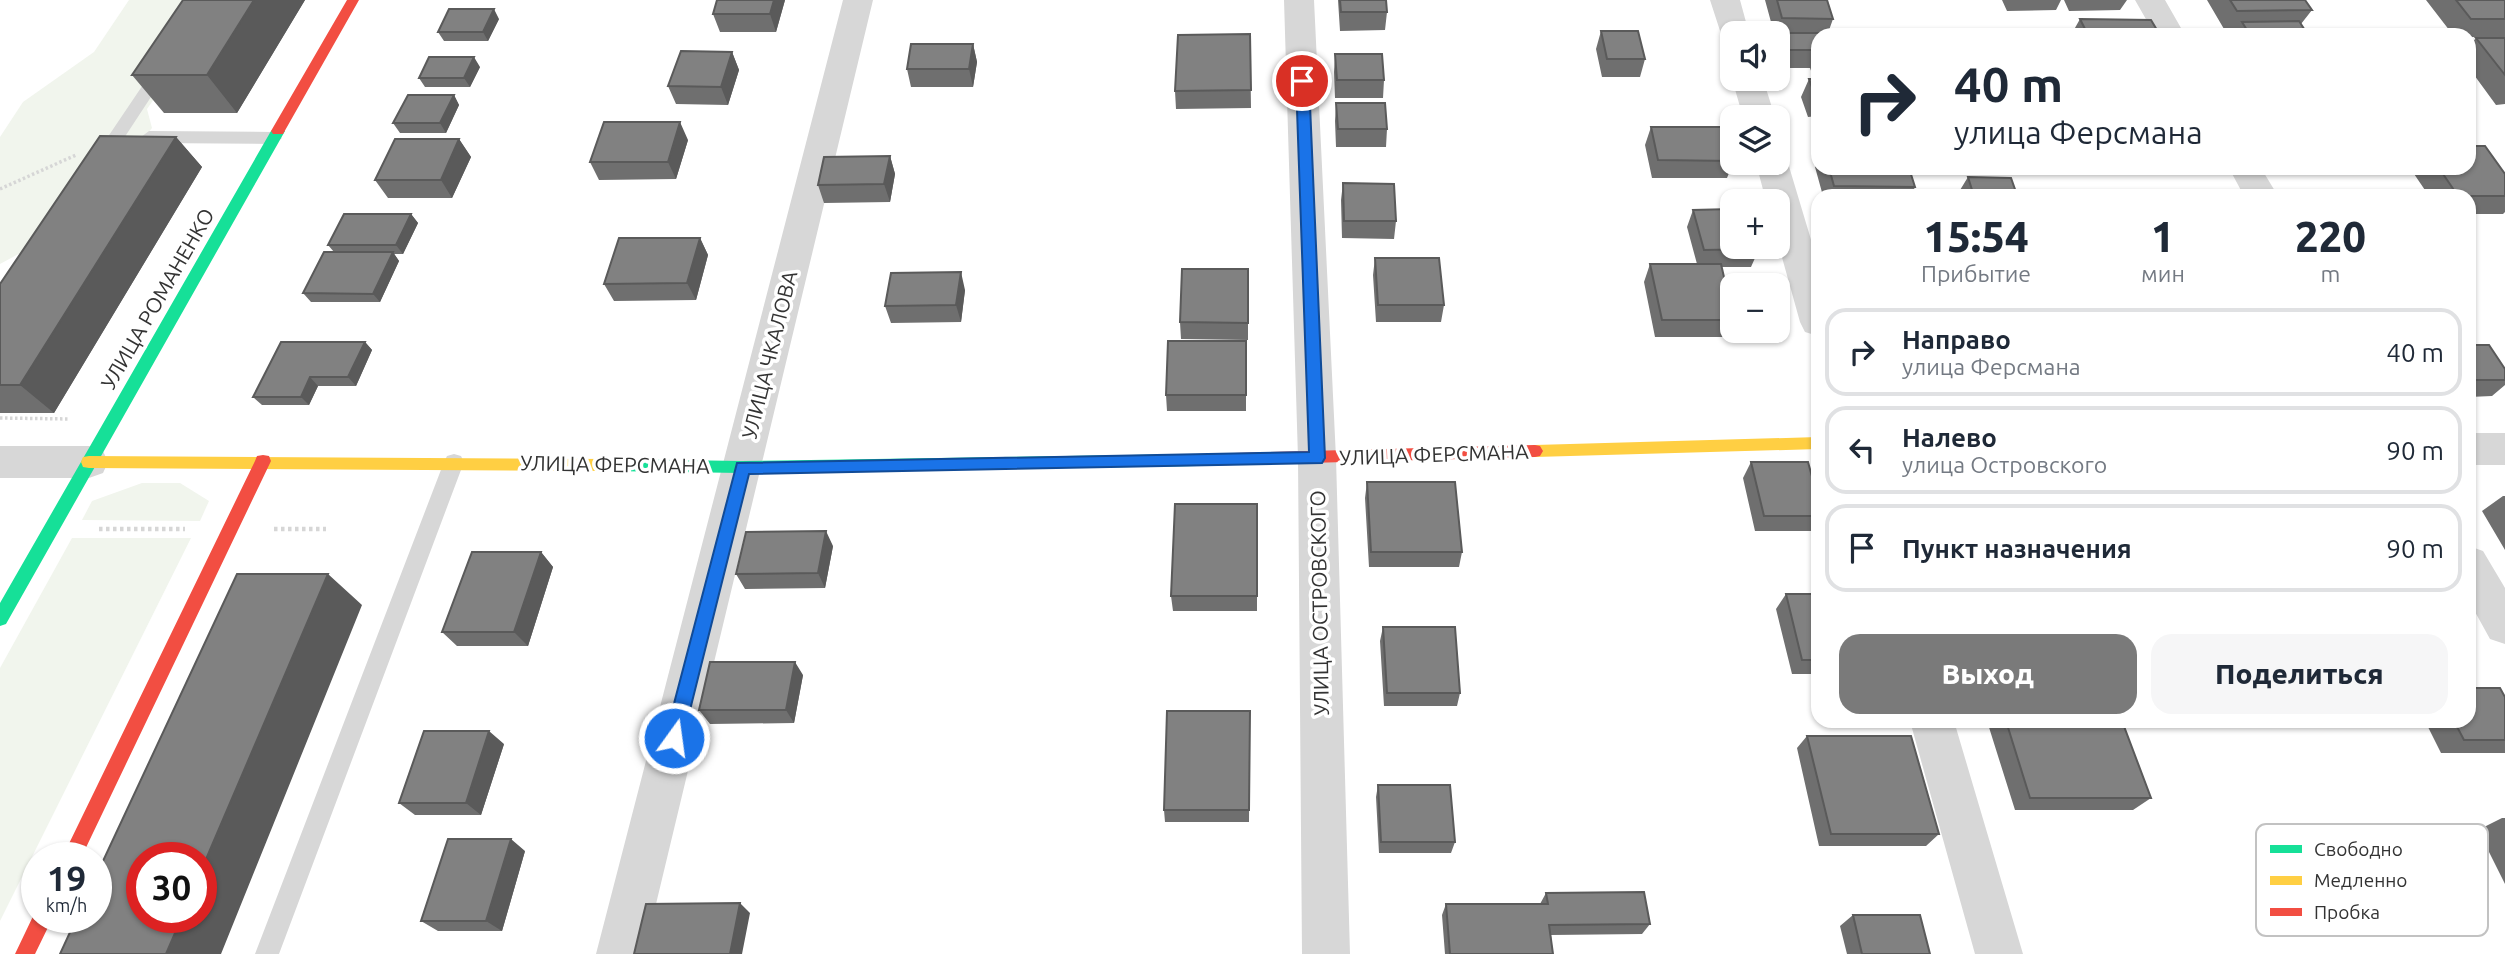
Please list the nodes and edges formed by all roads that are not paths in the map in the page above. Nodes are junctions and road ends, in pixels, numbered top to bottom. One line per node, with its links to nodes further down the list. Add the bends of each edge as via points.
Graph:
1 (353, 0): 10 (street, УЛИЦА РОМАНЕНКО)
2 (858, 0): 22 (street, УЛИЦА ЧКАЛОВА)
3 (1299, 0): 17 (street, УЛИЦА ОСТРОВСКОГО)
4 (1725, 0): 6 (street)
5 (2150, 0): 7 (street)
6 (1731, 21)
7 (2166, 28)
8 (169, 57): 9 (lane)
9 (117, 136): 10 (lane); 11 (lane)
10 (274, 138): 20 (street, УЛИЦА РОМАНЕНКО)
11 (95, 169)
12 (1775, 175): 13 (street)
13 (1811, 298)
14 (1811, 443): 17 (street, УЛИЦА ФЕРСМАНА)
15 (2476, 449): 16 (street)
16 (2505, 449)
17 (1317, 458): 22 (street, УЛИЦА ФЕРСМАНА); 32 (street, УЛИЦА ОСТРОВСКОГО)
18 (263, 461): 20 (street, УЛИЦА ФЕРСМАНА); 21 (street, УЛИЦА ФЕРСМАНА); 27 (street)
19 (0, 462): 20 (street, УЛИЦА ФЕРСМАНА)
20 (89, 462): 24 (street, УЛИЦА РОМАНЕНКО)
21 (454, 463): 22 (street, УЛИЦА ФЕРСМАНА); 30 (lane)
22 (742, 467): 31 (street, УЛИЦА ЧКАЛОВА)
23 (2476, 576): 25 (street)
24 (0, 619)
25 (2505, 626)
26 (1934, 728): 33 (street)
27 (79, 842)
28 (35, 933): 29 (street)
29 (24, 954)
30 (267, 954)
31 (620, 954)
32 (1326, 954)
33 (1999, 954)

